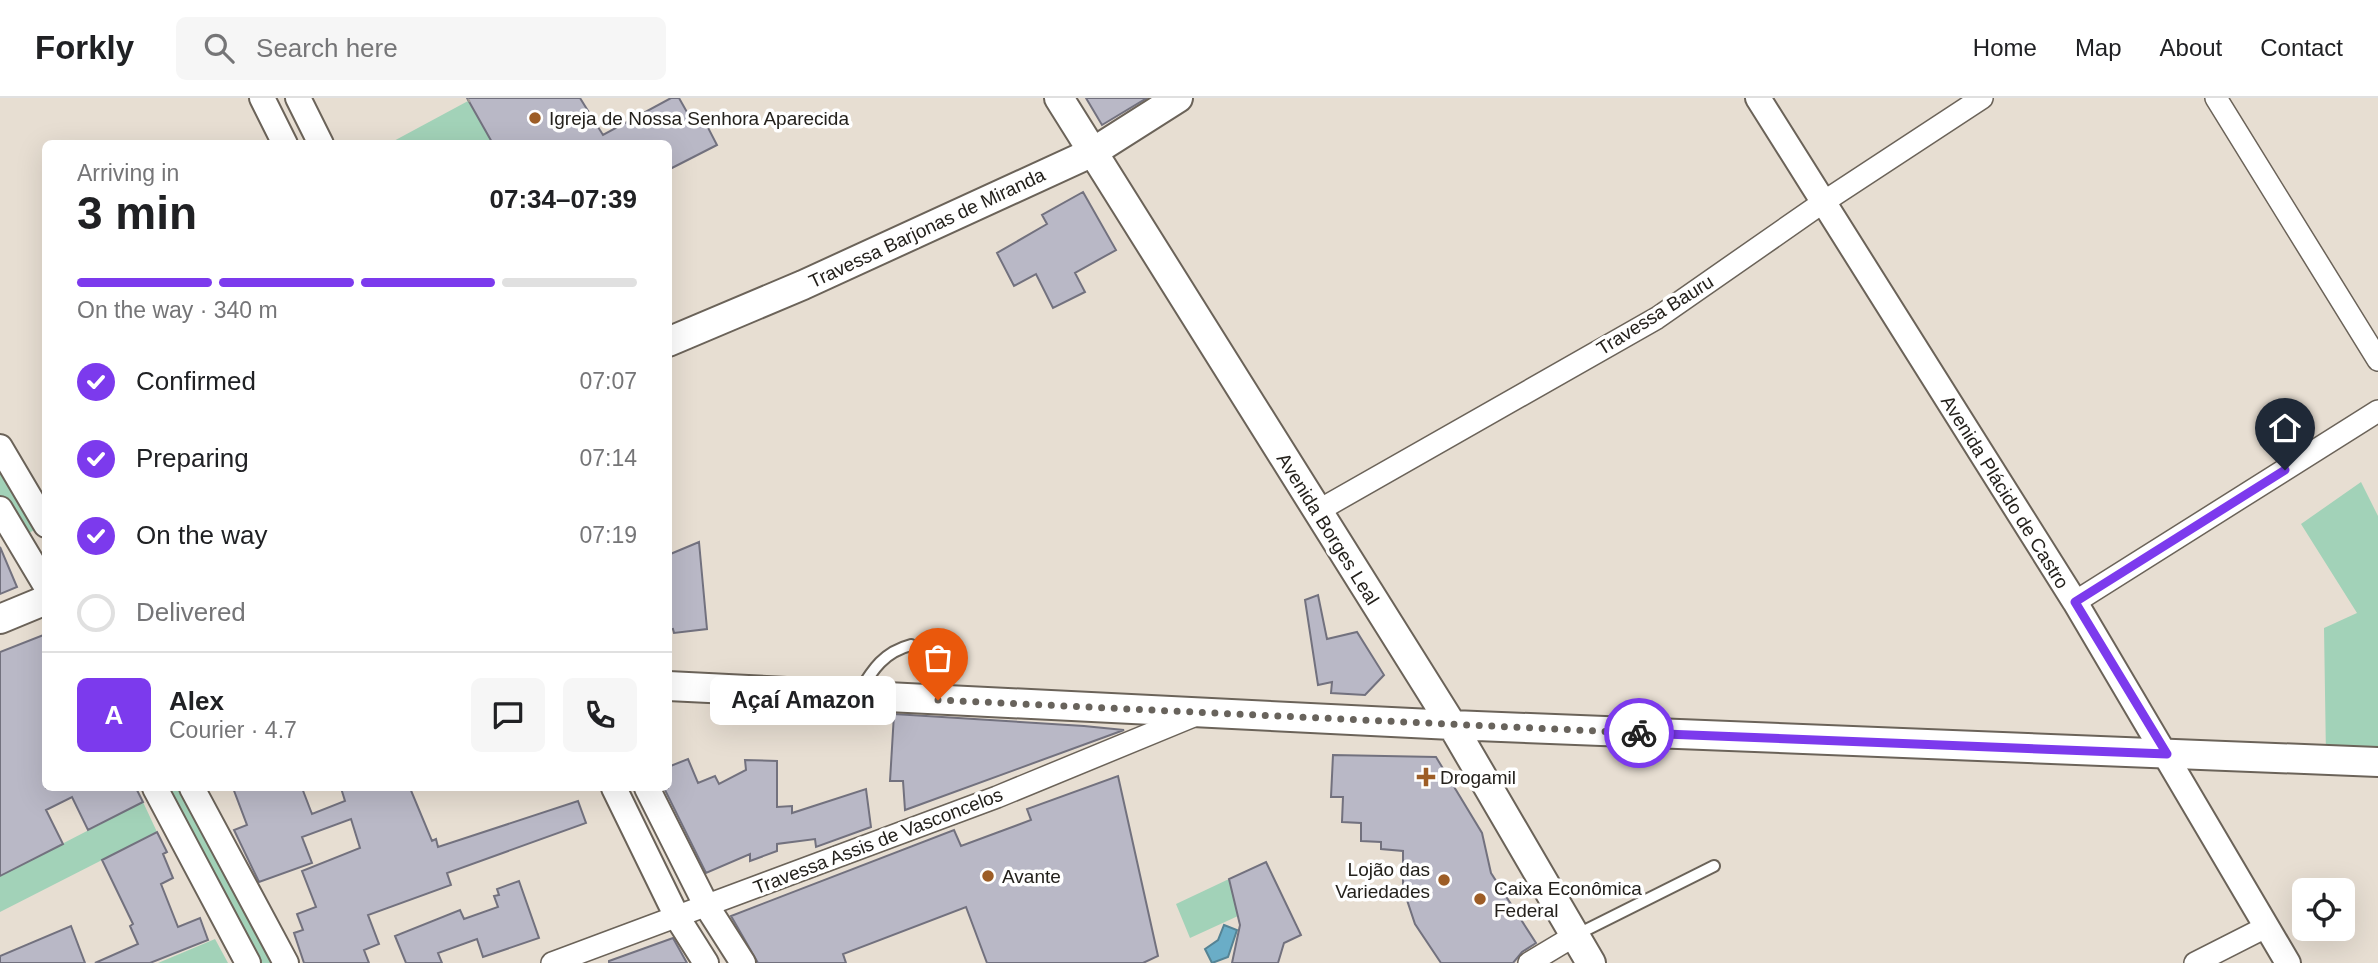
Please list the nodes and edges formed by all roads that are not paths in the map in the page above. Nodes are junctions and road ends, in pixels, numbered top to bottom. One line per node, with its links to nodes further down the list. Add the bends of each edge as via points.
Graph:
1 (262, 98): 8 (street)
2 (298, 98): 9 (street)
3 (1059, 98): 10 (main road, Avenida Borges Leal)
4 (1178, 98): 10 (main road, Travessa Barjonas de Miranda)
5 (1758, 98): 11 (street, Avenida Plácido de Castro)
6 (1982, 98): 11 (street, Travessa Bauru)
7 (2216, 98): 13 (street)
8 (283, 140)
9 (319, 140)
10 (1093, 152): 12 (main road, Travessa Barjonas de Miranda); 17 (main road, Avenida Borges Leal)
11 (1822, 203): 17 (street, Travessa Bauru, via 1657,318); 21 (street, Avenida Plácido de Castro)
12 (672, 340)
13 (2378, 360)
14 (2378, 411): 21 (street)
15 (0, 447): 18 (street)
16 (0, 509): 19 (street)
17 (1317, 512): 27 (main road, Avenida Borges Leal)
18 (42, 518)
19 (42, 579)
20 (42, 602): 22 (main road)
21 (2075, 602): 28 (street, Avenida Plácido de Castro)
22 (0, 619)
23 (672, 686): 24 (main road)
24 (857, 695): 25 (main road); 25 (lane, via 875,666 894,650 911,646 928,656)
25 (938, 700): 26 (main road)
26 (1201, 713): 27 (main road); 35 (street, Travessa Assis de Vasconcelos, via 997,797)
27 (1452, 725): 28 (main road); 38 (main road, Avenida Borges Leal)
28 (2167, 754): 29 (main road); 37 (street, Avenida Plácido de Castro)
29 (2378, 762)
30 (157, 791): 39 (street)
31 (194, 791): 40 (street)
32 (615, 791): 36 (street)
33 (649, 791): 35 (street)
34 (1714, 866): 38 (lane)
35 (706, 905): 36 (street, Travessa Assis de Vasconcelos); 43 (street)
36 (677, 918): 41 (street, Travessa Assis de Vasconcelos); 42 (street)
37 (2266, 927): 46 (street); 47 (street, Avenida Plácido de Castro)
38 (1574, 936): 44 (street); 45 (main road, Avenida Borges Leal)
39 (248, 963)
40 (286, 963)
41 (552, 963)
42 (706, 963)
43 (743, 963)
44 (1529, 963)
45 (1591, 963)
46 (2195, 963)
47 (2288, 963)

